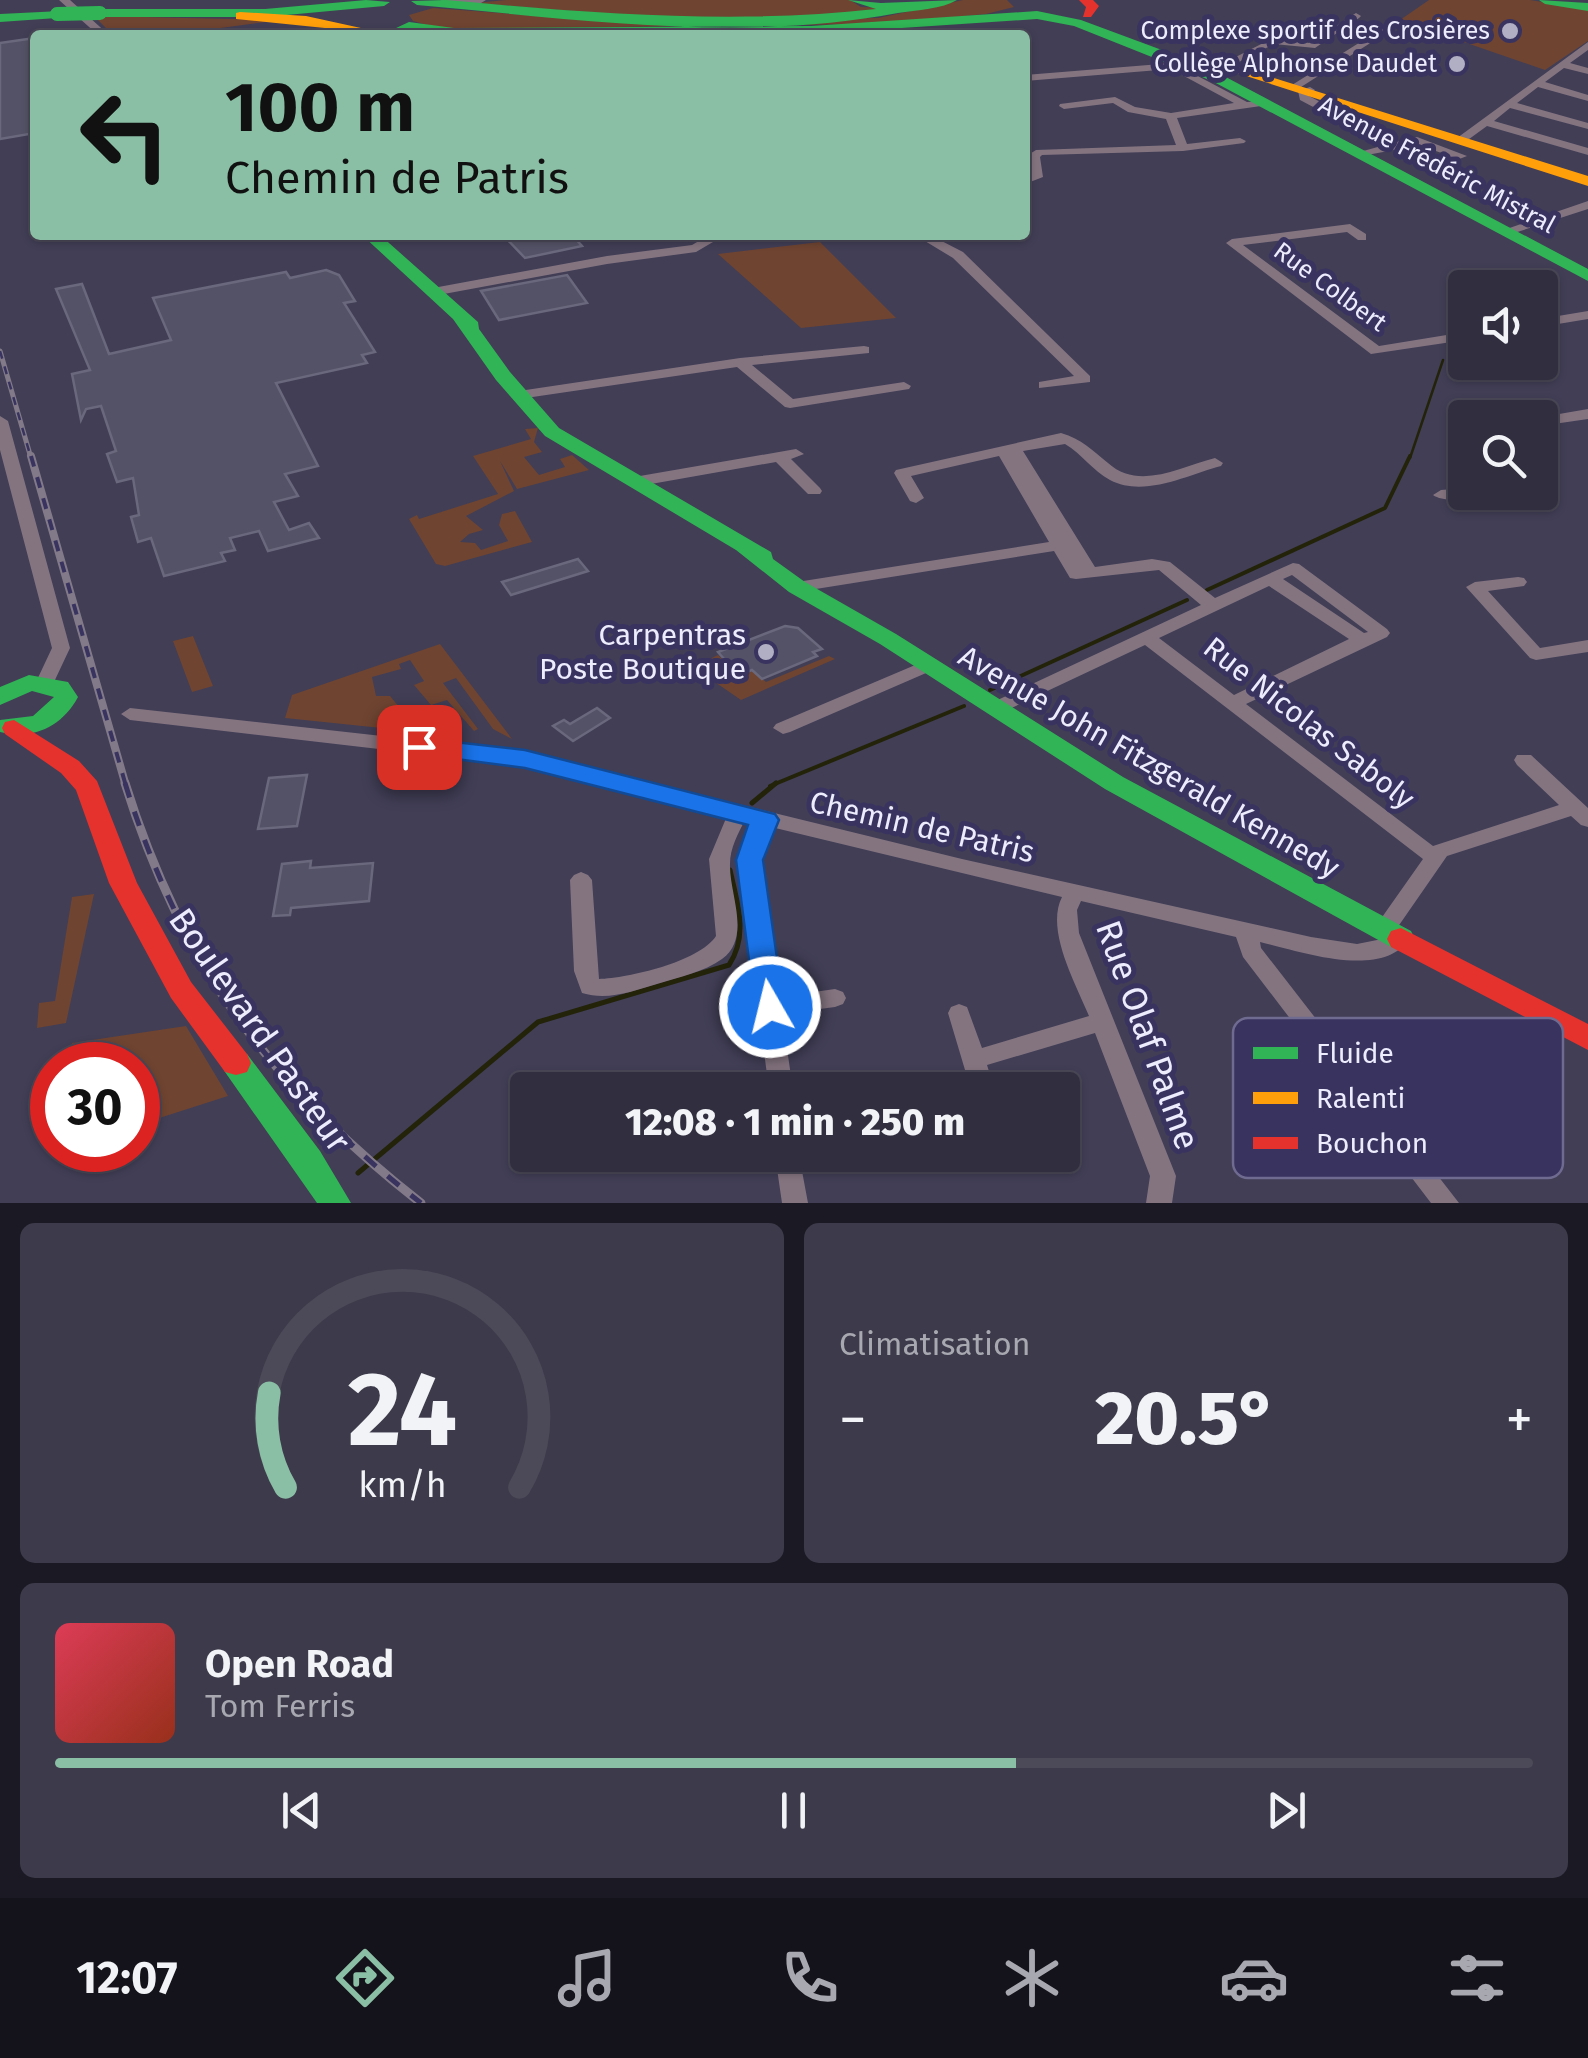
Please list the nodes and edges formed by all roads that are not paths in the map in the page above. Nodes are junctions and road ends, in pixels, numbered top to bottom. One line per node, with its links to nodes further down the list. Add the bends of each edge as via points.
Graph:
1 (481, 0): 7 (street)
2 (854, 0): 3 (main road, via 881,8)
3 (936, 0)
4 (951, 0): 7 (main road, via 886,15 808,21 620,19)
5 (1544, 0): 9 (main road)
6 (1562, 0): 9 (main road)
7 (450, 3): 14 (main road)
8 (1092, 4): 11 (main road); 20 (main road, via 1094,22)
9 (1588, 6)
10 (61, 7): 15 (main road); 17 (main road, bridge)
11 (1029, 7): 19 (main road, via 978,18); 20 (main road)
12 (195, 14): 14 (main road); 14 (main road, via 346,8); 17 (main road)
13 (1356, 16): 22 (street, via 1311,46 1273,41)
14 (405, 17): 18 (main road)
15 (0, 18)
16 (1400, 21): 27 (street)
17 (102, 24)
18 (447, 30)
19 (811, 30)
20 (1113, 33): 22 (main road); 22 (main road)
21 (1587, 48): 23 (street)
22 (1196, 63): 25 (street); 27 (main road); 29 (main road, Avenue Frédéric Mistral); 29 (street, Avenue Frédéric Mistral)
23 (1562, 64): 24 (street); 26 (street)
24 (1588, 71)
25 (1030, 78)
26 (1538, 84): 28 (street); 30 (street)
27 (1303, 87): 35 (main road); 39 (street, via 1304,98 1395,146)
28 (1588, 98)
29 (1253, 104): 32 (street); 39 (main road, Avenue Frédéric Mistral)
30 (1511, 104): 33 (street); 34 (street)
31 (1064, 106): 32 (street, via 1114,100)
32 (1171, 116): 37 (street)
33 (1488, 122): 35 (street); 38 (street)
34 (1588, 126)
35 (1461, 140): 41 (main road)
36 (1240, 141): 37 (street)
37 (1183, 148): 40 (street, via 1040,152 1034,155 1037,177)
38 (1588, 152)
39 (1360, 155): 43 (main road, Avenue Frédéric Mistral)
40 (1030, 179)
41 (1588, 181)
42 (1588, 205): 43 (street)
43 (1504, 232): 48 (main road, Avenue Frédéric Mistral)
44 (1362, 238): 52 (street, Rue Colbert, via 1350,228 1232,243 1376,351)
45 (376, 240): 49 (main road, Avenue John Fitzgerald Kennedy)
46 (709, 240): 49 (street, via 696,248)
47 (927, 240): 55 (street, via 952,250 1085,379)
48 (1588, 276)
49 (434, 292): 57 (main road, Avenue John Fitzgerald Kennedy, via 486,339)
50 (1588, 315): 51 (street)
51 (1558, 320)
52 (1448, 339)
53 (864, 350): 54 (street)
54 (740, 362): 56 (street, via 790,404); 57 (street)
55 (1044, 385)
56 (904, 386)
57 (524, 394): 63 (main road, Avenue John Fitzgerald Kennedy, via 568,441)
58 (1588, 414): 59 (street)
59 (1558, 418)
60 (0, 421): 76 (street, via 61,648)
61 (1007, 448): 62 (street, via 1072,440 1123,481); 67 (street, via 902,473); 68 (street); 69 (street)
62 (1214, 463)
63 (634, 482): 64 (street, via 788,455); 71 (main road, Avenue John Fitzgerald Kennedy)
64 (814, 491)
65 (1448, 494): 66 (street)
66 (1441, 495)
67 (916, 498)
68 (1058, 546): 69 (street, via 1076,574); 71 (street)
69 (1090, 573): 72 (street, via 1164,566)
70 (1518, 582): 74 (street, via 1474,588 1536,654)
71 (805, 585): 75 (main road, Avenue John Fitzgerald Kennedy)
72 (1212, 605): 73 (street); 78 (street, via 1271,579 1362,640)
73 (1147, 638): 78 (street, Rue Nicolas Saboly); 79 (street)
74 (1588, 646)
75 (927, 666): 79 (main road, Avenue John Fitzgerald Kennedy); 83 (street)
76 (45, 682): 77 (main road); 81 (main road, via 66,697)
77 (2, 694)
78 (1235, 702): 89 (street, Rue Nicolas Saboly)
79 (996, 708): 93 (main road, Avenue John Fitzgerald Kennedy, via 1131,792)
80 (130, 714): 86 (street, Chemin de Patris, via 525,759)
81 (45, 721): 82 (main road); 84 (main road)
82 (7, 726): 84 (main road, Boulevard Pasteur)
83 (783, 728)
84 (40, 745): 107 (main road, Boulevard Pasteur, via 88,787 123,883 173,976)
85 (1524, 760): 87 (street)
86 (738, 814): 88 (street, Chemin de Patris); 90 (street, via 718,861 728,937 722,952 702,962 606,990 590,987)
87 (1582, 814): 89 (street)
88 (765, 820): 91 (street, Chemin de Patris); 95 (street, via 749,860)
89 (1434, 857): 93 (street)
90 (581, 880)
91 (1074, 894): 92 (street, Chemin de Patris); 99 (street, Rue Olaf Palme, via 1066,910 1068,933)
92 (1246, 930): 93 (street, Chemin de Patris, via 1352,953 1386,950); 97 (street, via 1251,950)
93 (1392, 934): 98 (main road, Avenue John Fitzgerald Kennedy)
94 (835, 998): 95 (street)
95 (770, 1007): 103 (street)
96 (959, 1013): 102 (street)
97 (1303, 1018)
98 (1550, 1018)
99 (1104, 1020): 102 (street); 109 (street, Rue Olaf Palme, via 1163,1176)
100 (1563, 1025): 101 (main road, Avenue John Fitzgerald Kennedy)
101 (1588, 1038)
102 (973, 1060): 104 (street)
103 (779, 1072)
104 (977, 1072)
105 (790, 1172): 108 (street)
106 (1427, 1178): 110 (street)
107 (335, 1203)
108 (795, 1203)
109 (1159, 1203)
110 (1446, 1203)

